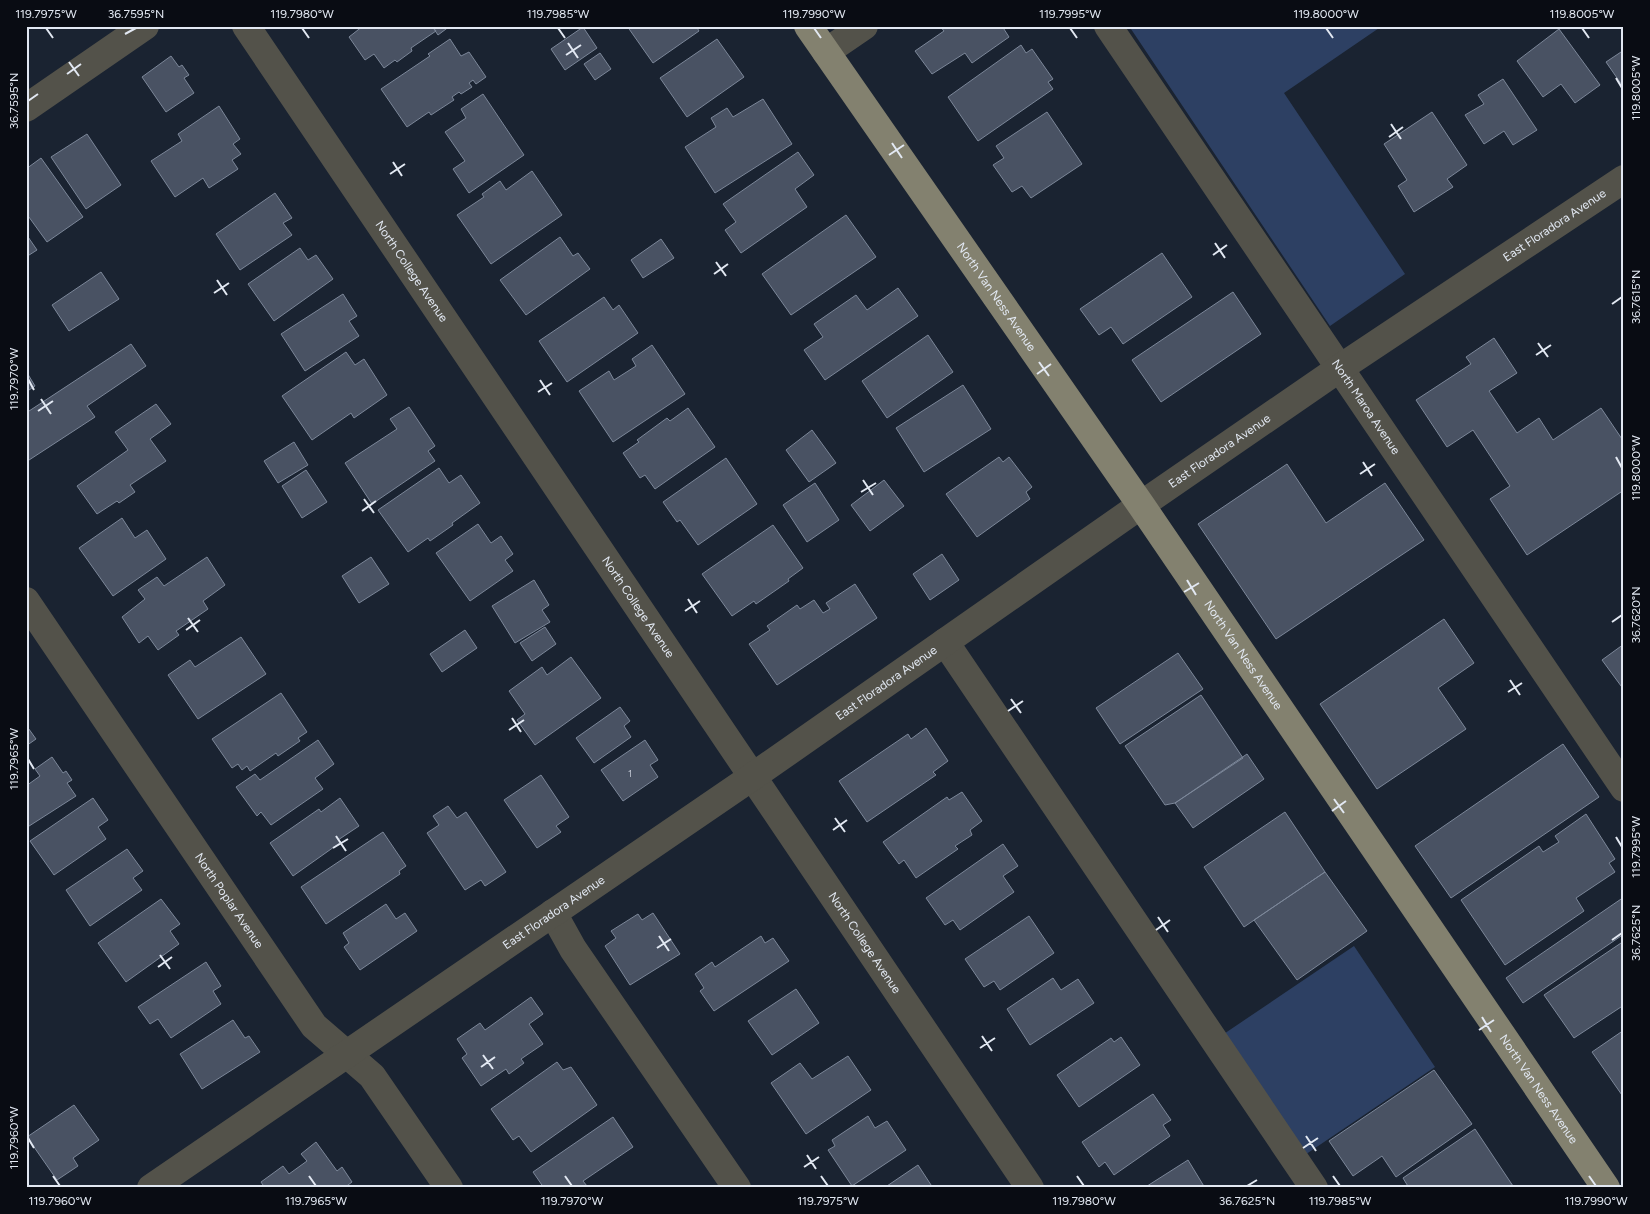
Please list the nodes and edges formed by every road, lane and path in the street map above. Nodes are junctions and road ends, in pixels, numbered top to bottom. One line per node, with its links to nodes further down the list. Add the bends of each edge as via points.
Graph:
1 (146, 26): 7 (street)
2 (246, 26): 13 (street, North College Avenue)
3 (808, 26): 6 (main road, North Van Ness Avenue)
4 (864, 26): 6 (street)
5 (1108, 26): 9 (street, North Maroa Avenue)
6 (826, 52): 10 (main road, North Van Ness Avenue)
7 (26, 108)
8 (1624, 179): 9 (street, East Floradora Avenue)
9 (1340, 368): 10 (street, East Floradora Avenue); 14 (street, North Maroa Avenue)
10 (1141, 505): 12 (street, East Floradora Avenue); 22 (main road, North Van Ness Avenue)
11 (26, 601): 16 (street, North Poplar Avenue, via 314,1026)
12 (945, 642): 13 (street, East Floradora Avenue); 21 (street)
13 (752, 776): 15 (street, East Floradora Avenue); 20 (street, North College Avenue)
14 (1624, 788)
15 (553, 913): 16 (street, East Floradora Avenue); 19 (street, via 573,949)
16 (345, 1054): 17 (street, East Floradora Avenue); 18 (street, North Poplar Avenue, via 372,1076)
17 (165, 1184)
18 (449, 1188)
19 (737, 1188)
20 (1030, 1188)
21 (1314, 1188)
22 (1606, 1188)

